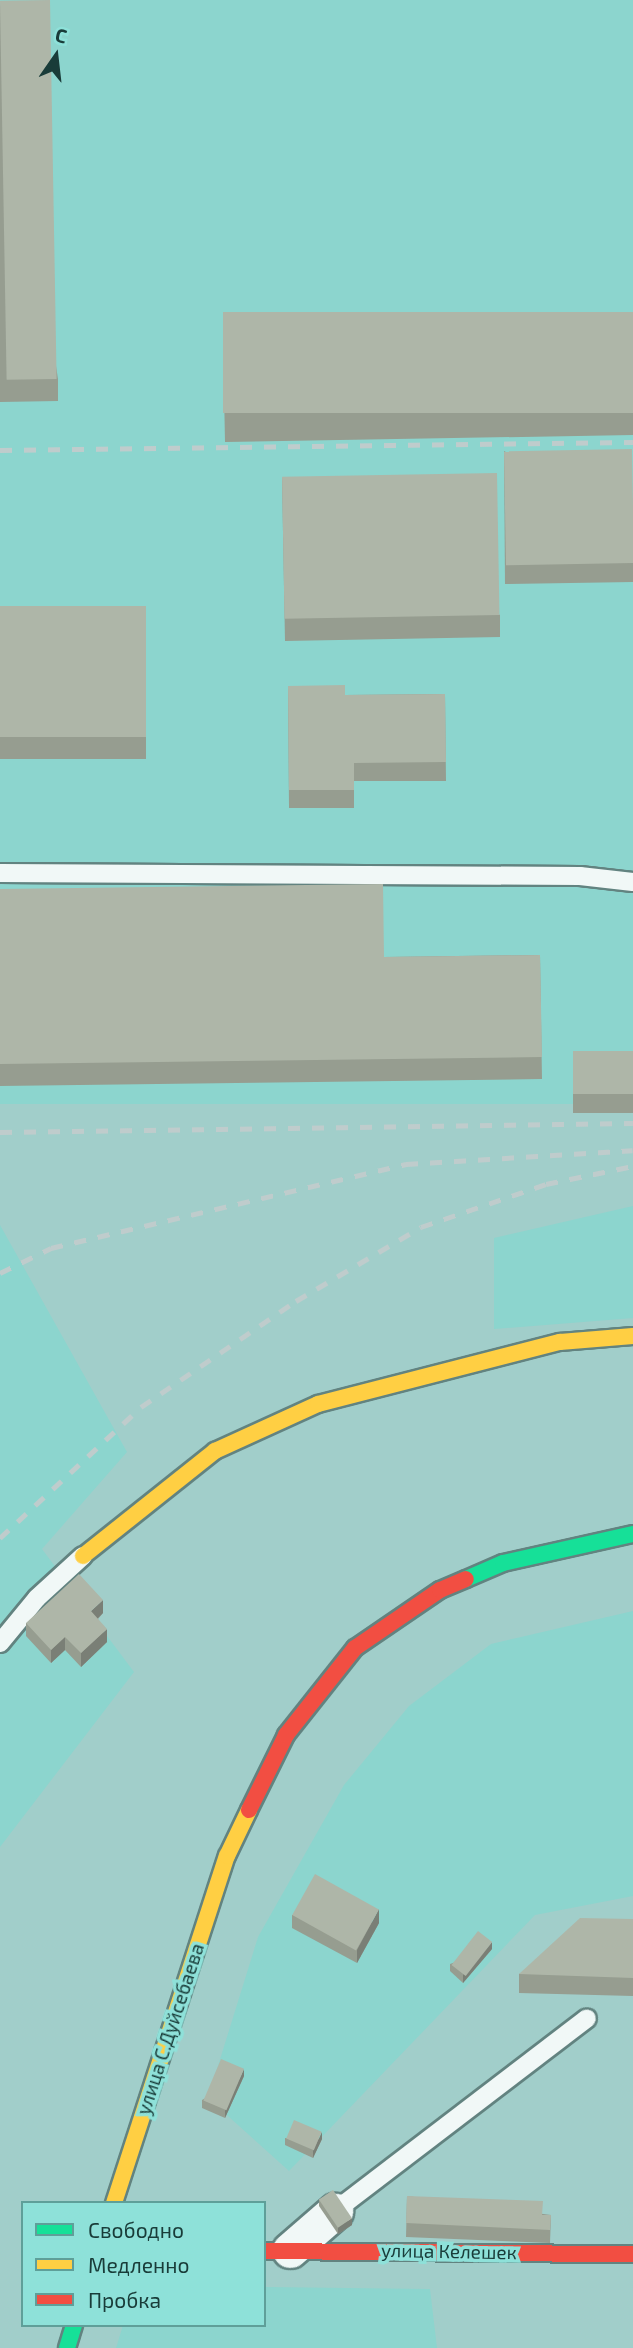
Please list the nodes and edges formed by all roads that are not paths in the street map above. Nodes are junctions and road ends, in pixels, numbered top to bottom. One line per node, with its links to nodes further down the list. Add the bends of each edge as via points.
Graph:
1 (0, 873): 2 (lane, via 580,876)
2 (633, 882)
3 (633, 1336): 5 (street, via 560,1342 318,1404 215,1451)
4 (633, 1534): 8 (street, улица С.Дуйсебаева, via 503,1563 440,1590 355,1648 286,1735 227,1856)
5 (83, 1556): 6 (lane, via 37,1598)
6 (0, 1643)
7 (587, 2018): 9 (lane)
8 (115, 2201)
9 (335, 2211): 10 (street)
10 (277, 2250): 11 (street, улица Келешек)
11 (633, 2254)
12 (73, 2327): 13 (street)
13 (67, 2348)

